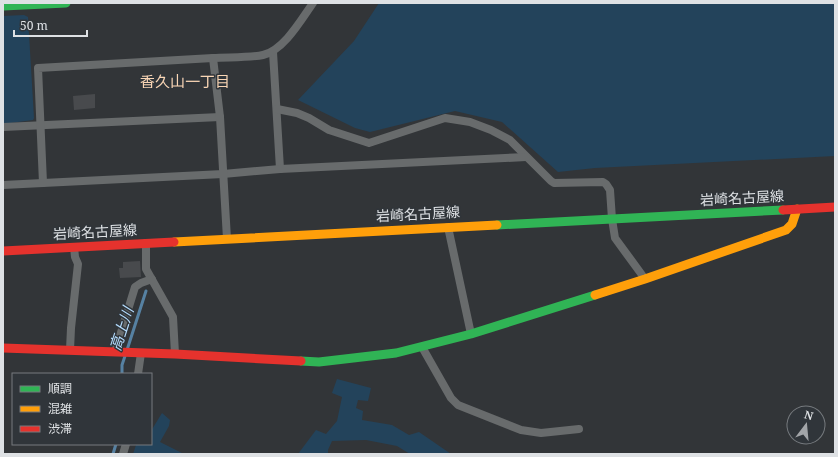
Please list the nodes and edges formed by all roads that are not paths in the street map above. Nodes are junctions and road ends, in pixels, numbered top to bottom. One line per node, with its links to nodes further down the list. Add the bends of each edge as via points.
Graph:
1 (66, 3): 3 (street)
2 (313, 3): 4 (street, via 285,42)
3 (3, 6)
4 (273, 52): 5 (street); 6 (street)
5 (214, 58): 7 (street); 8 (street, via 38,68)
6 (277, 109): 10 (street, via 298,113 330,130 369,143 445,118 456,119 491,130 510,140); 11 (street)
7 (220, 117): 8 (street); 12 (street)
8 (40, 125): 9 (street); 13 (street)
9 (3, 127)
10 (526, 157): 11 (street); 17 (street, via 554,183 606,184 610,190)
11 (280, 169): 12 (street)
12 (223, 174): 13 (street); 19 (street)
13 (43, 183): 14 (street)
14 (3, 185)
15 (835, 207): 16 (street, 岩崎名古屋線)
16 (797, 209): 17 (street, 岩崎名古屋線); 24 (street, via 790,228 786,230)
17 (612, 219): 18 (street, 岩崎名古屋線); 24 (street, via 617,242)
18 (448, 227): 19 (street, 岩崎名古屋線); 25 (street)
19 (227, 239): 20 (street, 岩崎名古屋線)
20 (146, 243): 21 (street, 岩崎名古屋線); 23 (street, via 146,268)
21 (74, 247): 22 (street, 岩崎名古屋線); 28 (street, via 78,264)
22 (3, 251)
23 (152, 279): 29 (street, via 134,286); 31 (street, via 173,317)
24 (644, 279): 25 (street)
25 (471, 334): 26 (street)
26 (422, 347): 31 (street, via 396,353 319,362); 33 (street, via 451,398 458,405 522,430 541,433)
27 (3, 348): 28 (street)
28 (70, 350): 29 (street)
29 (122, 352): 30 (street)
30 (141, 353): 31 (street); 32 (street)
31 (175, 354)
32 (138, 373)
33 (579, 429)

